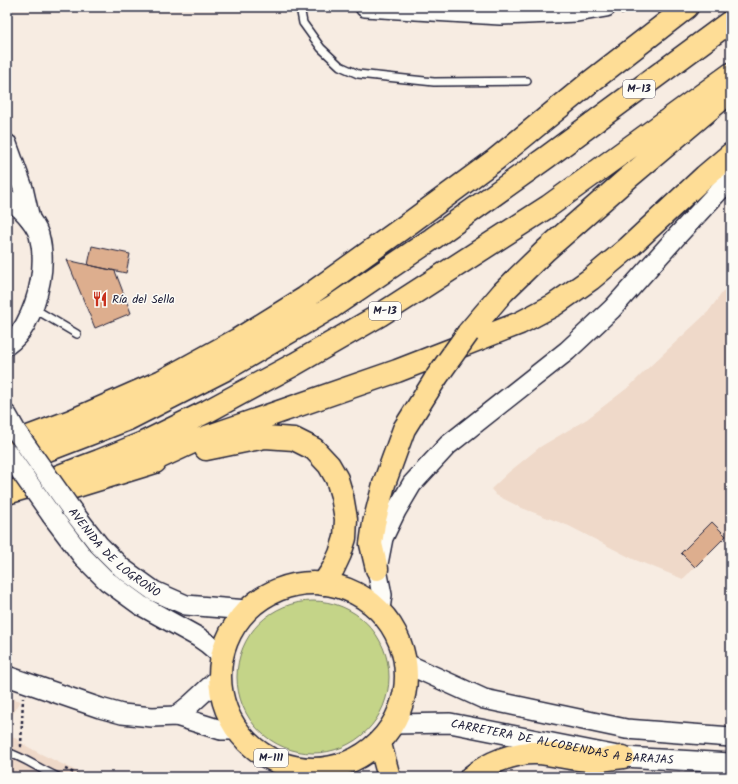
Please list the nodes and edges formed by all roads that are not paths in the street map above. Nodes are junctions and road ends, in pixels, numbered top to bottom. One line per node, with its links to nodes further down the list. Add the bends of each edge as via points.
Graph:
1 (300, 7): 7 (lane, via 304,23 321,48 340,66 358,74 434,82)
2 (365, 7): 3 (street, via 500,15 577,12)
3 (606, 7)
4 (687, 7): 17 (main road, via 489,164 305,298 162,381 71,421)
5 (731, 21): 19 (main road, M-13, via 547,158 332,307 226,369 128,419)
6 (731, 74): 21 (main road, M-13, via 549,206 380,314 301,360 208,411 142,443 48,480)
7 (527, 81)
8 (731, 91): 23 (main road, bridge, via 546,250 503,292 468,333 404,429 384,484 374,523 371,544)
9 (7, 144): 13 (street, via 23,188)
10 (731, 154): 20 (main road, via 591,279 554,305 520,323 397,371 195,441)
11 (731, 178): 23 (street, via 612,309 567,351 448,445 412,484 383,538)
12 (7, 199): 13 (street, via 15,203)
13 (30, 219): 14 (street, via 38,234 42,253 38,290)
14 (33, 308): 15 (lane); 16 (street, via 25,326)
15 (77, 334)
16 (7, 345)
17 (10, 430): 26 (street, AVENIDA DE LOGROÑO, bridge, via 99,545 122,568 154,591 186,605)
18 (7, 452): 27 (street, AVENIDA DE LOGROÑO, bridge, via 83,557 107,581 140,604 198,637)
19 (7, 464)
20 (141, 466): 22 (main road); 24 (main road, via 198,450 265,437 294,439 314,449 337,479 346,519 345,538 340,554)
21 (7, 493)
22 (7, 506)
23 (377, 569): 25 (street, via 382,595)
24 (323, 584): 25 (main road, M-111, via 354,593); 26 (main road, M-111, via 282,589)
25 (380, 609): 28 (main road, M-111, via 398,637)
26 (247, 610): 27 (main road, M-111, via 228,633)
27 (221, 656): 30 (main road, M-111)
28 (406, 664): 32 (main road, M-111, via 406,695); 34 (street, CARRETERA DE ALCOBENDAS A BARAJAS, via 484,699 626,730)
29 (7, 676): 31 (street, via 122,714)
30 (219, 678): 31 (street); 33 (main road, M-111, via 226,710)
31 (176, 716): 33 (street, via 221,730)
32 (394, 724): 35 (main road, M-111); 37 (street, CARRETERA DE ALCOBENDAS A BARAJAS, via 450,723)
33 (237, 730): 39 (main road, M-111, via 276,761)
34 (731, 737)
35 (380, 744): 39 (main road, M-111, via 350,762); 41 (main road)
36 (7, 752): 40 (lane)
37 (622, 757): 38 (street, CARRETERA DE ALCOBENDAS A BARAJAS); 42 (main road, via 593,760 535,753 517,755 491,764)
38 (731, 764)
39 (318, 773)
40 (58, 777)
41 (389, 777)
42 (471, 777)

